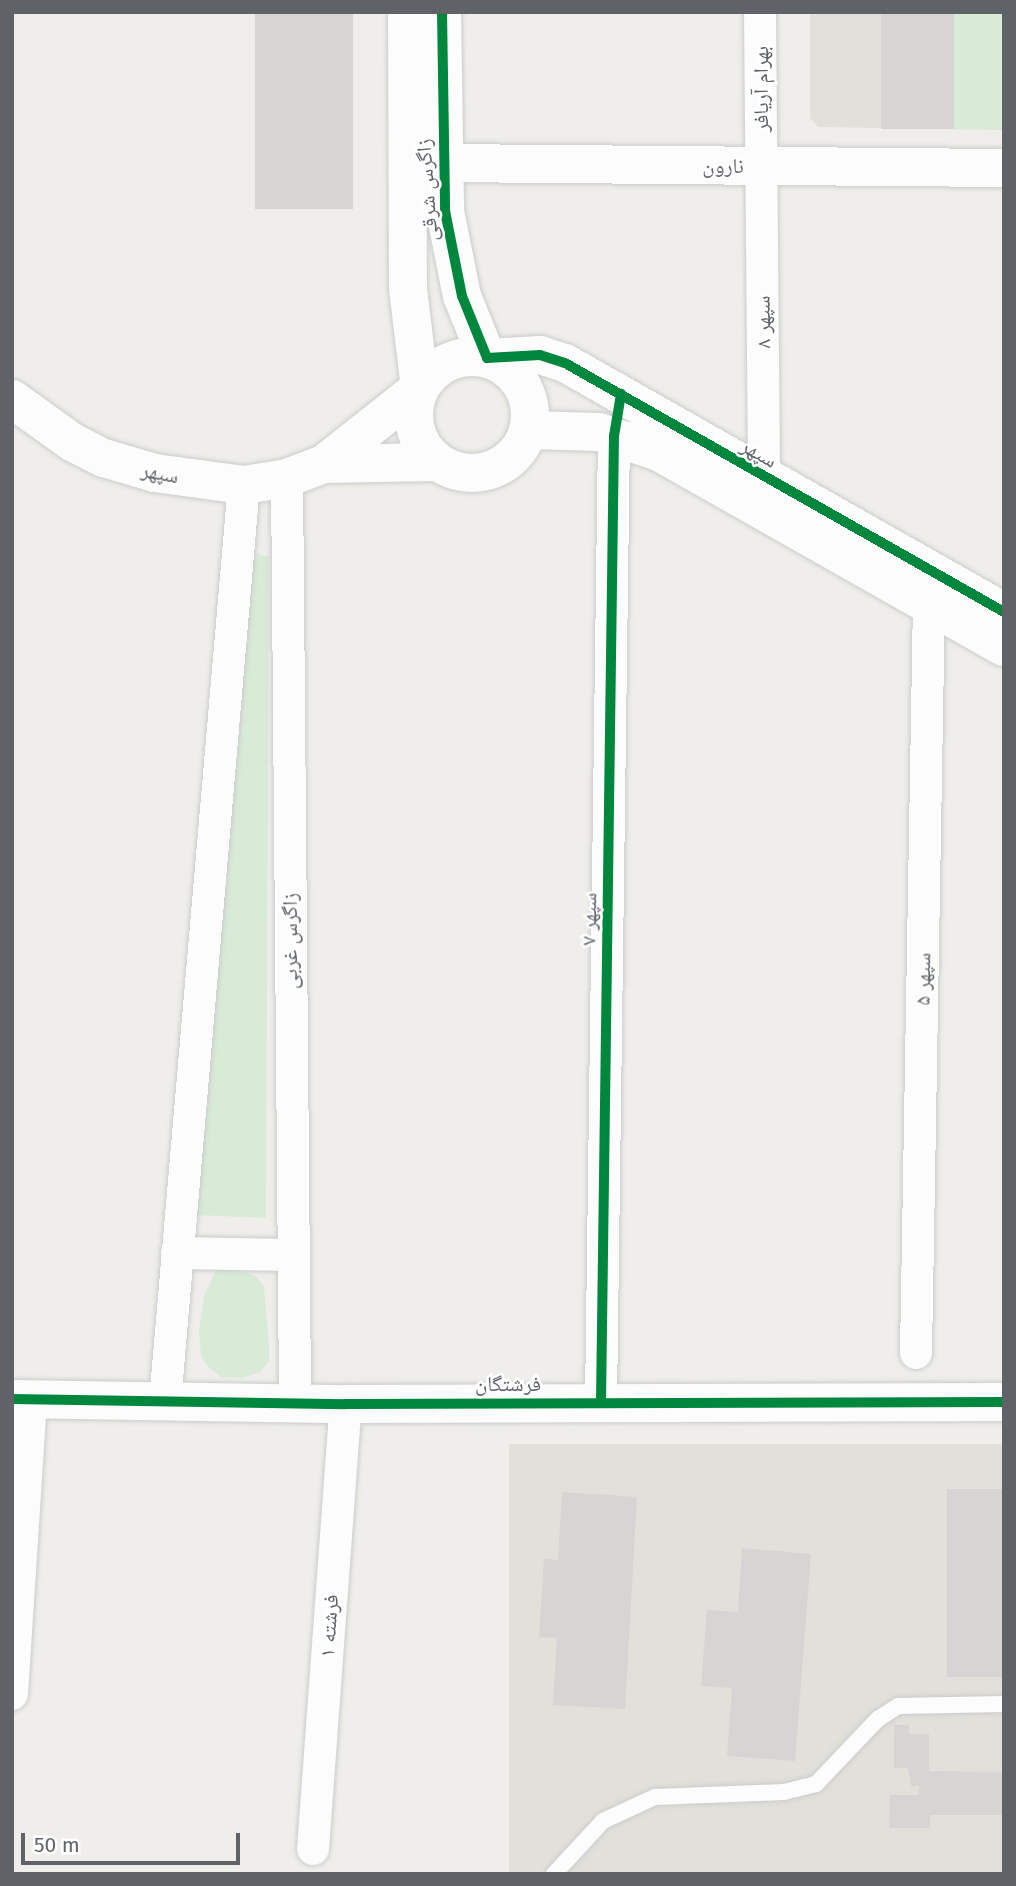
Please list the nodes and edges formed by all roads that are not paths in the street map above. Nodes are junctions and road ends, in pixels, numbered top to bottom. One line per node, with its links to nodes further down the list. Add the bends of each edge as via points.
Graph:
1 (407, 12): 8 (street, زاگرس شرقی)
2 (442, 12): 4 (street, زاگرس شرقی)
3 (760, 12): 5 (street, بهرام آریافر)
4 (443, 163): 5 (street, نارون); 7 (street, زاگرس شرقی, via 445,211)
5 (761, 166): 6 (street, نارون); 19 (street, سپهر ۸)
6 (1004, 168)
7 (456, 274): 8 (street, via 450,308 441,316 430,317 420,311); 9 (street, زاگرس شرقی)
8 (408, 289): 10 (street, زاگرس شرقی)
9 (487, 358): 10 (street, via 449,361 432,372); 11 (street, سپهر, via 540,355 565,363); 13 (street, via 514,375 524,388 530,403)
10 (420, 388): 15 (street, via 415,429); 16 (street)
11 (621, 394): 14 (street); 19 (street, سپهر)
12 (12, 399): 18 (street, سپهر, via 72,442 104,458 156,473)
13 (528, 430): 14 (street, سپهر, via 573,429); 15 (street, via 511,458 494,470 454,472)
14 (614, 436): 19 (street, سپهر); 28 (street, سپهر ۷)
15 (436, 462): 16 (street)
16 (324, 464): 17 (street, سپهر)
17 (287, 478): 18 (street, سپهر); 24 (street, زاگرس غربی)
18 (244, 485): 23 (street)
19 (764, 494): 20 (street, سپهر)
20 (930, 588): 21 (street, سپهر); 22 (street, سپهر); 25 (street, سپهر ۵)
21 (1004, 612)
22 (1004, 647)
23 (177, 1253): 24 (street); 27 (street)
24 (292, 1255): 30 (street, زاگرس غربی)
25 (916, 1353)
26 (22, 1399): 27 (street, فرشتگان); 32 (street)
27 (165, 1402): 30 (street, فرشتگان)
28 (601, 1402): 29 (street, فرشتگان); 31 (street, فرشتگان)
29 (1004, 1402)
30 (295, 1403): 31 (street, فرشتگان)
31 (346, 1404): 34 (street, فرشته ۱)
32 (12, 1694)
33 (1004, 1704): 35 (lane, via 898,1706 878,1719 816,1784 784,1792 655,1797 603,1821)
34 (313, 1849)
35 (554, 1874)

